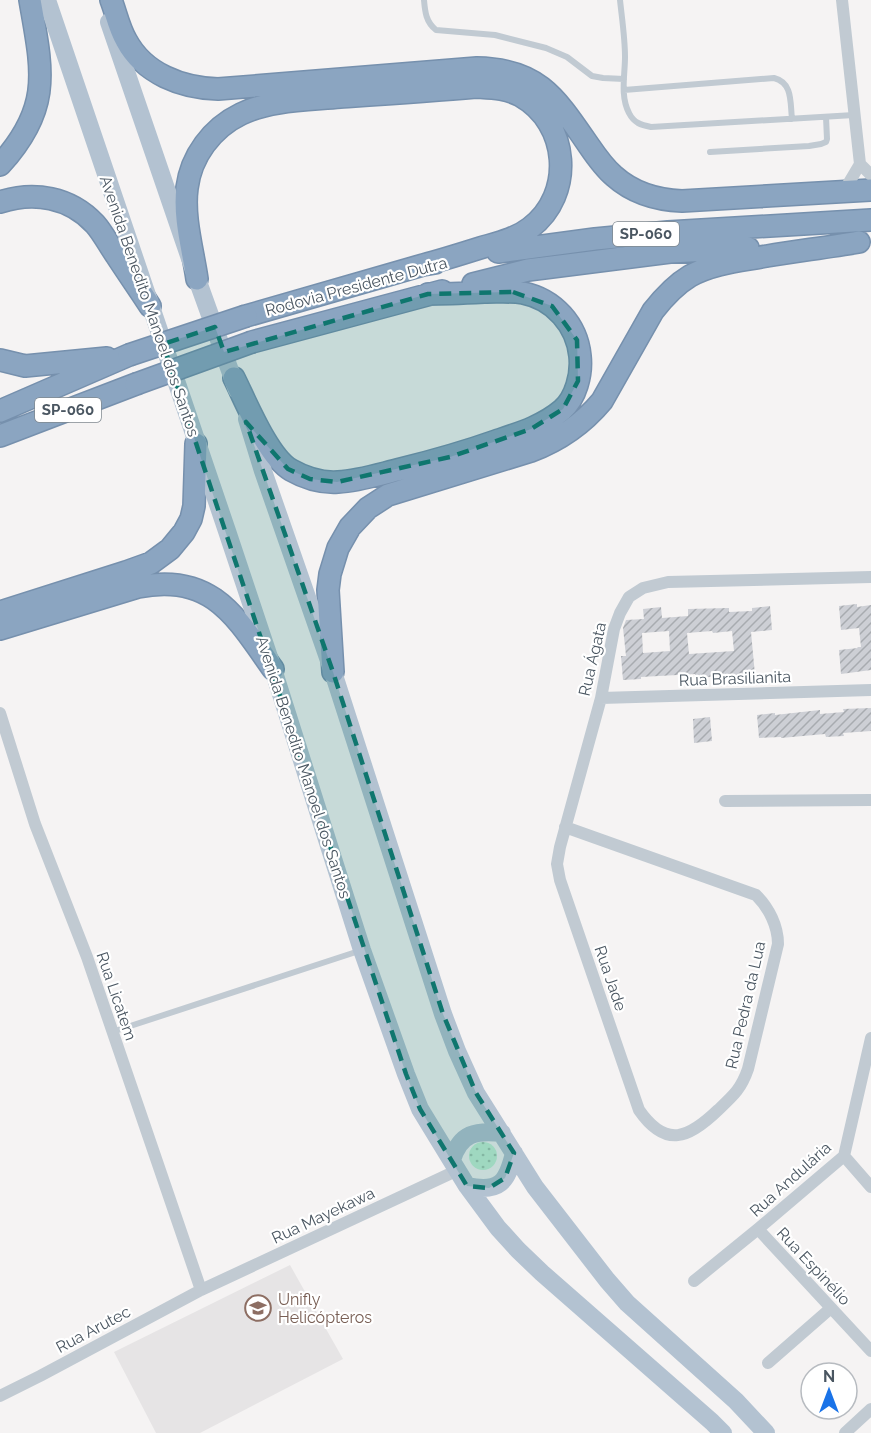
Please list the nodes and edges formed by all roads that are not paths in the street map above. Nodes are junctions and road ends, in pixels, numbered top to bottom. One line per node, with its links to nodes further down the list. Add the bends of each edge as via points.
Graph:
1 (30, 0): 15 (highway, via 40,57 38,100 23,137)
2 (47, 0): 25 (main road, Avenida Benedito Manoel dos Santos)
3 (101, 0): 23 (main road)
4 (111, 0): 18 (highway, via 126,40 136,54 156,72 192,87 218,89 477,68 504,70 546,90 563,107 604,166 624,184 647,195 682,201)
5 (424, 0): 8 (lane, via 429,24 436,30 495,35 546,48 567,57 592,76)
6 (620, 0): 8 (lane)
7 (842, 0): 10 (street)
8 (624, 79): 9 (lane)
9 (624, 90): 12 (lane, via 629,113 637,124 651,127); 12 (lane, via 774,78 781,80 789,92)
10 (854, 115): 11 (lane); 14 (street)
11 (826, 117): 12 (lane); 13 (lane, via 827,139 821,144)
12 (792, 119)
13 (710, 152)
14 (863, 159): 16 (street); 18 (street)
15 (0, 165)
16 (871, 175)
17 (871, 190): 18 (highway)
18 (844, 191)
19 (0, 202): 25 (highway, via 34,196 77,209 102,233)
20 (871, 220): 22 (highway, Rodovia Presidente Dutra / SP-060, via 595,239)
21 (865, 241): 24 (highway, Rodovia Presidente Dutra / SP-060, via 670,252 528,270); 36 (highway, via 727,263 690,276 653,311 602,401 571,432 531,451 388,495 368,508 350,527 330,574)
22 (423, 266): 23 (highway, via 511,239 538,221 551,204 561,174 557,140 539,110 521,96 499,88 476,87 295,101 240,114 205,143 189,176 187,212); 26 (highway, Rodovia Presidente Dutra / SP-060, bridge, via 246,316)
23 (197, 279): 28 (main road)
24 (428, 294): 28 (highway, via 513,292 534,296 552,306 573,330 579,350 578,381 563,409 531,429 450,457 338,482 310,479 288,469 268,446); 30 (highway, Rodovia Presidente Dutra / SP-060, bridge, via 252,342)
25 (150, 306): 31 (main road, Avenida Benedito Manoel dos Santos)
26 (129, 356): 27 (highway, via 25,366); 29 (highway, Rodovia Presidente Dutra / SP-060)
27 (0, 360)
28 (234, 378): 36 (main road)
29 (0, 411)
30 (0, 436)
31 (196, 444): 33 (highway, via 194,506 184,532 170,549 151,563); 35 (main road, Avenida Benedito Manoel dos Santos)
32 (871, 577): 38 (street, Rua Ágata, via 668,582 643,588 629,597 620,613)
33 (0, 612)
34 (0, 629): 35 (highway, via 138,587 177,584 201,591 224,605)
35 (273, 669): 43 (main road, Avenida Benedito Manoel dos Santos)
36 (333, 672): 47 (main road, via 443,1014 476,1093)
37 (871, 690): 38 (street, Rua Brasilianita)
38 (601, 698): 42 (street, Rua Ágata)
39 (0, 713): 44 (street, Rua Licatem, via 35,824)
40 (871, 800): 41 (street)
41 (725, 801)
42 (565, 826): 46 (street, Rua Jade, via 556,864 560,880 639,1110); 46 (street, Rua Pedra da Lua, via 756,895 772,917 778,935 744,1082 691,1132 677,1136)
43 (362, 950): 44 (lane); 50 (main road, Avenida Benedito Manoel dos Santos, via 420,1109)
44 (112, 1032): 54 (street, Rua Licatem)
45 (871, 1038): 49 (street, Rua Andulária)
46 (660, 1132)
47 (502, 1133): 48 (main road); 50 (main road, via 473,1134 461,1142 454,1152)
48 (514, 1153): 50 (main road, via 508,1173 489,1188 482,1189); 61 (main road, via 535,1187 607,1280)
49 (844, 1156): 51 (street); 52 (street, Rua Andulária)
50 (459, 1172): 54 (street, Rua Mayekawa); 60 (main road, Avenida Benedito Manoel dos Santos, via 518,1250)
51 (871, 1187)
52 (758, 1229): 53 (street, Rua Andulária); 55 (street, Rua Espinélio)
53 (694, 1281)
54 (201, 1290): 58 (street, Rua Arutec)
55 (831, 1308): 56 (street, Rua Espinélio); 57 (street)
56 (871, 1351)
57 (768, 1363)
58 (0, 1396)
59 (871, 1409): 62 (street)
60 (723, 1433)
61 (766, 1433)
62 (845, 1433)

